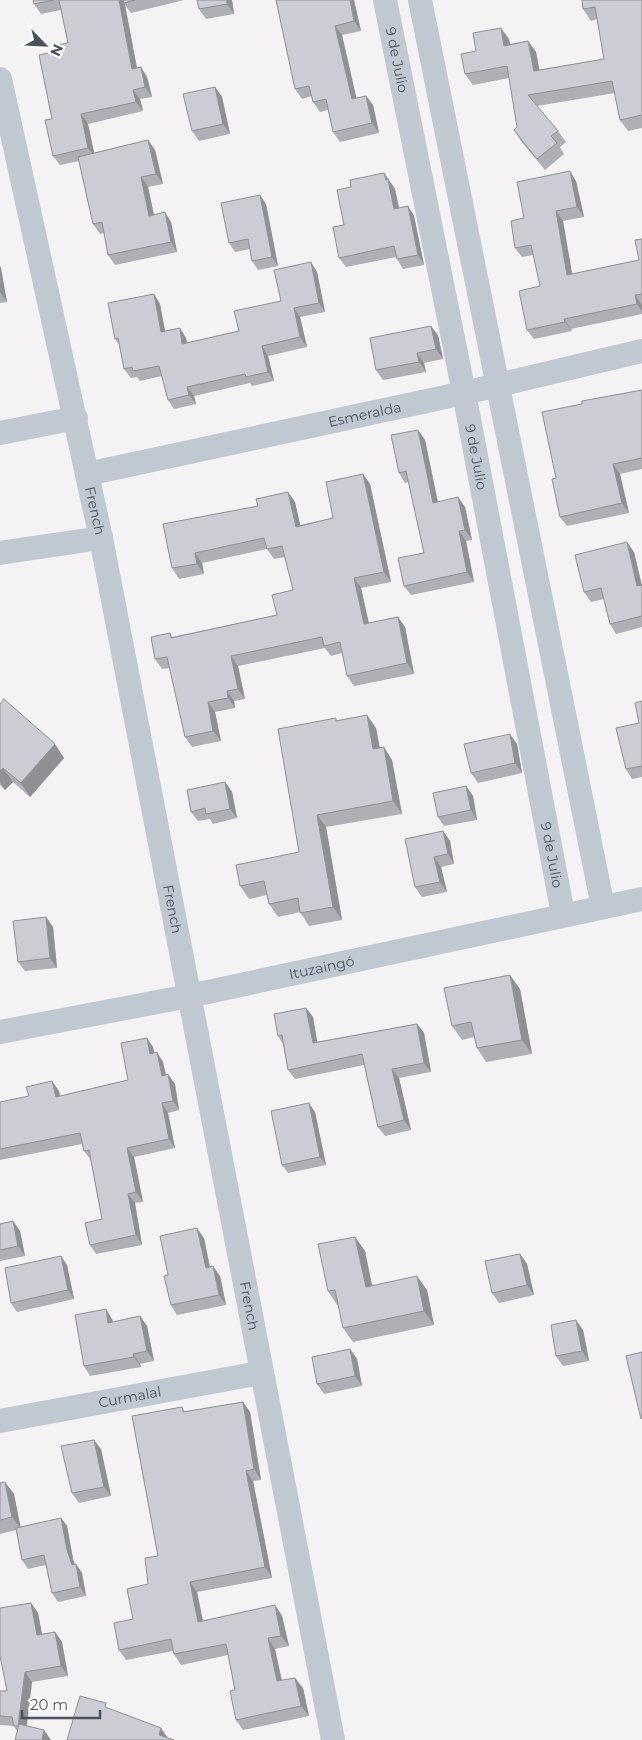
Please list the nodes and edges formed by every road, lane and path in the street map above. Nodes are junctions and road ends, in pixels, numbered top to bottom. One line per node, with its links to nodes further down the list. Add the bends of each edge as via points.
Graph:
1 (385, 0): 6 (street, 9 de Julio)
2 (420, 0): 5 (street)
3 (0, 79): 7 (street, French)
4 (642, 351): 5 (street, Esmeralda)
5 (499, 384): 6 (street, Esmeralda); 13 (street)
6 (464, 393): 9 (street, Esmeralda); 14 (street, 9 de Julio)
7 (76, 418): 8 (street); 9 (street, French)
8 (0, 433)
9 (87, 474): 10 (street, French)
10 (101, 538): 11 (street); 15 (street, French)
11 (0, 553)
12 (642, 899): 13 (street, Ituzaingó)
13 (603, 907): 14 (street, Ituzaingó)
14 (563, 914): 15 (street, Ituzaingó)
15 (189, 996): 16 (street, Ituzaingó); 17 (street, French)
16 (0, 1032)
17 (260, 1373): 18 (street, Curmalal); 19 (street, French)
18 (0, 1421)
19 (333, 1740)

